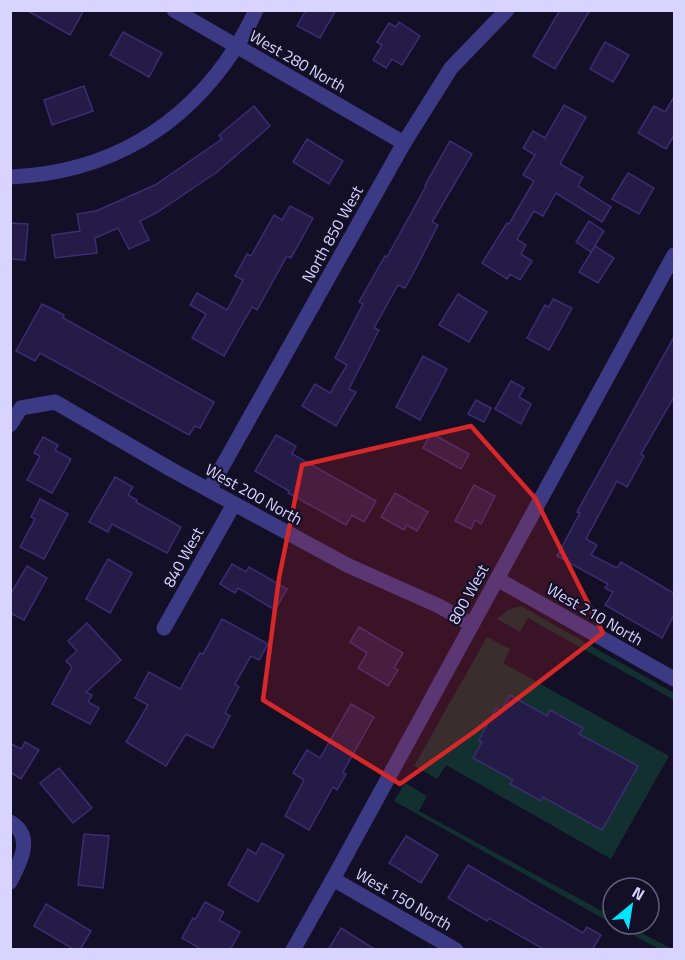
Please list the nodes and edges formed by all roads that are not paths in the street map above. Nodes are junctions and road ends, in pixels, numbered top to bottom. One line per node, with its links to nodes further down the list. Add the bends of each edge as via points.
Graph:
1 (174, 10): 4 (street, West 280 North)
2 (256, 10): 4 (street)
3 (507, 10): 5 (street, North 850 West, via 451,68)
4 (237, 47): 5 (street, West 280 North); 6 (street, via 188,106 139,143 107,158 57,173)
5 (404, 143): 9 (street, North 850 West)
6 (10, 177)
7 (675, 255): 11 (street, 800 West)
8 (10, 425): 9 (street, West 200 North, via 21,408 55,402)
9 (208, 490): 10 (street, West 200 North)
10 (234, 504): 12 (street, West 200 North, via 347,565); 13 (street, 840 West)
11 (497, 579): 12 (street, 800 West); 14 (street, West 210 North)
12 (472, 625): 16 (street, 800 West)
13 (164, 628)
14 (675, 680)
15 (10, 822): 17 (street, via 25,842 22,860)
16 (333, 879): 18 (street, 800 West); 19 (street, West 150 North)
17 (10, 882)
18 (293, 950)
19 (456, 950)

